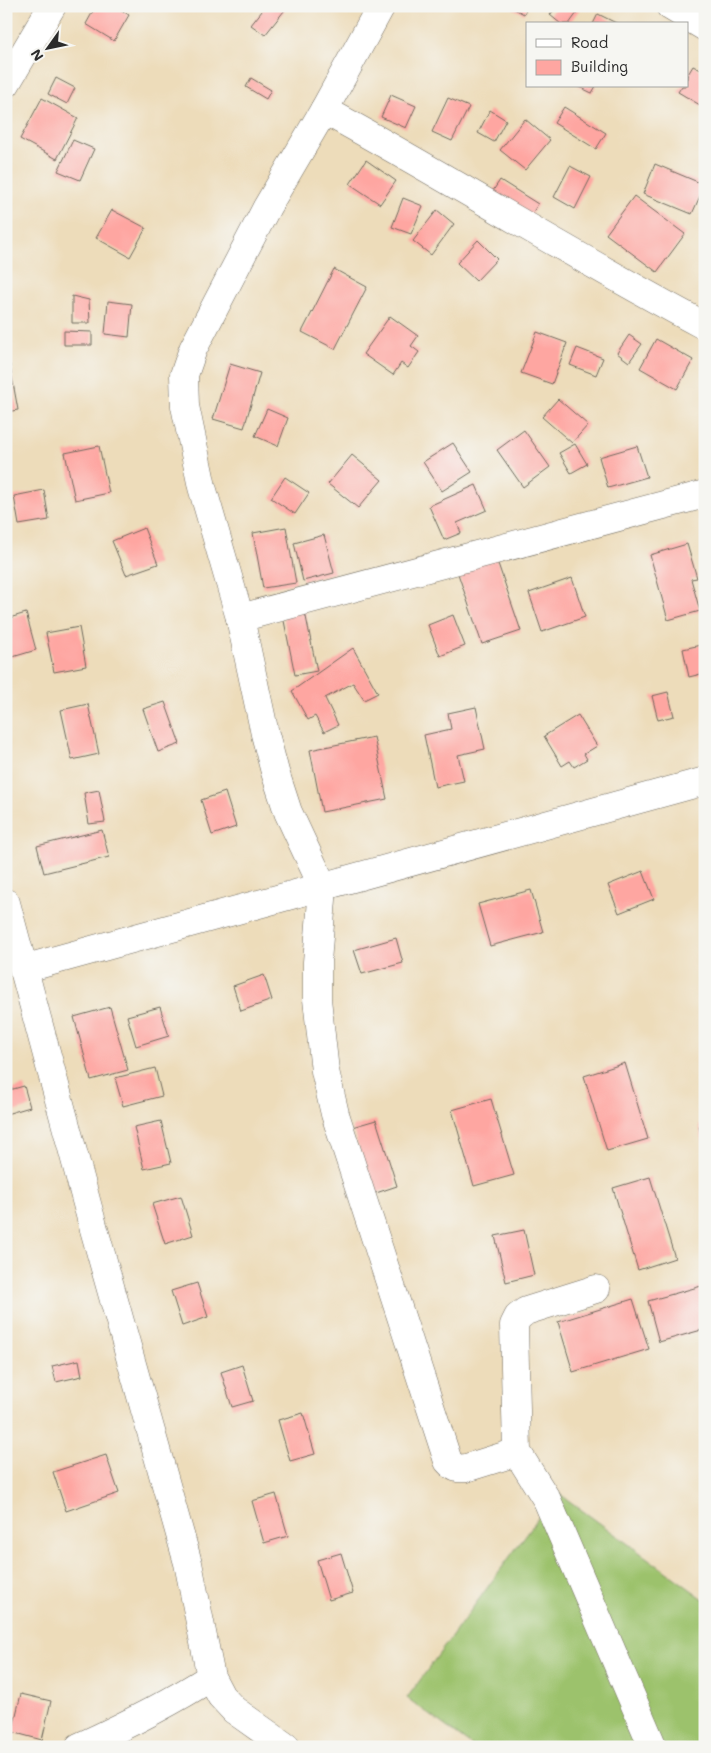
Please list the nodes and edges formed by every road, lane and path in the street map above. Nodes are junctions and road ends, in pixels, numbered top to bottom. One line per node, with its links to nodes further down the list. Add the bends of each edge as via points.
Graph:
1 (52, 6): 5 (street)
2 (381, 6): 6 (street)
3 (670, 6): 4 (street)
4 (705, 27)
5 (6, 84)
6 (324, 110): 7 (street); 9 (street, via 267,207 193,349 184,375 185,406 202,487)
7 (705, 326)
8 (705, 494): 9 (street)
9 (240, 618): 11 (street, via 275,772 288,812)
10 (705, 781): 11 (street)
11 (323, 887): 14 (street); 16 (street, via 317,999 330,1094 444,1453 453,1467 459,1469)
12 (6, 903): 13 (street)
13 (10, 938): 14 (street)
14 (23, 969): 17 (street, via 188,1563)
15 (596, 1289): 16 (street, via 526,1311 514,1325)
16 (517, 1452): 20 (street, via 547,1500)
17 (211, 1677): 18 (street, via 139,1719); 19 (street, via 221,1696 234,1710)
18 (79, 1747)
19 (286, 1747)
20 (653, 1747)

